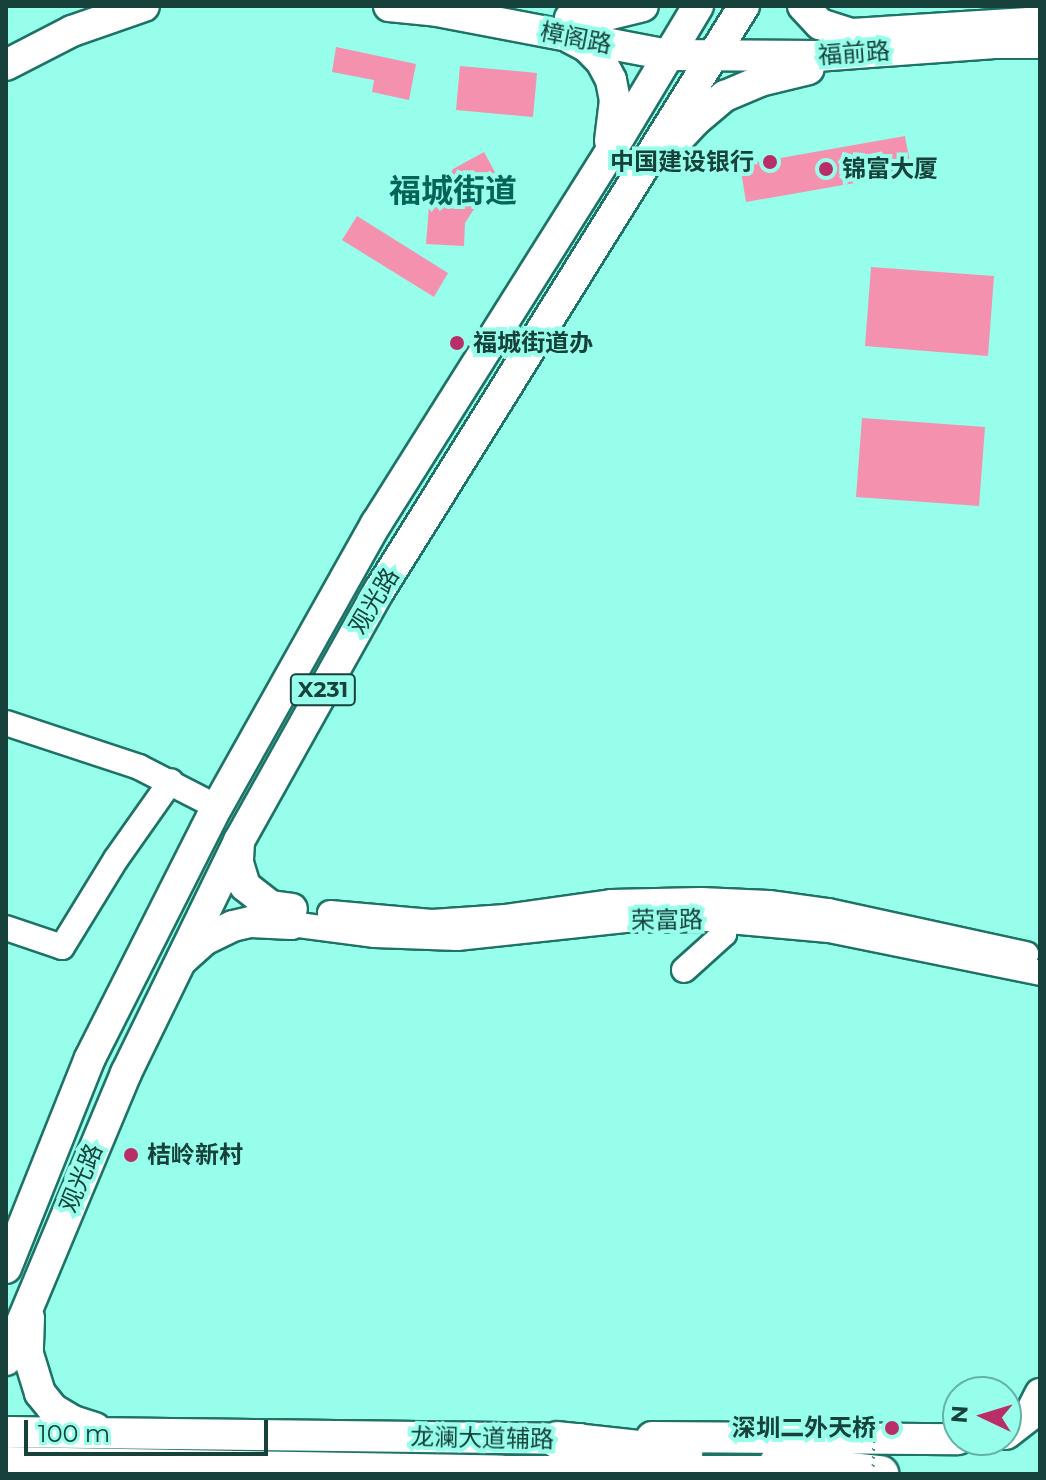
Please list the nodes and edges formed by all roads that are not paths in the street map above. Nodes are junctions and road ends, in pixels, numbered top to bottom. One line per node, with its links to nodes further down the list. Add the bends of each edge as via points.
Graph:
1 (80, 6): 12 (main road)
2 (144, 6): 17 (main road, via 72,31)
3 (389, 6): 10 (main road, 樟阁路)
4 (505, 6): 10 (main road, 樟阁路)
5 (643, 6): 10 (main road)
6 (698, 6): 14 (main road, 观光路 / X231)
7 (744, 6): 15 (main road, 观光路 / X231)
8 (803, 6): 11 (main road, via 820,24)
9 (1040, 22): 11 (main road, 福前路)
10 (568, 27): 14 (main road, 樟阁路); 18 (main road, via 601,61 611,80 615,100)
11 (850, 34): 15 (main road, 福前路)
12 (6, 43)
13 (1040, 43): 16 (main road, 福前路)
14 (672, 46): 15 (main road, 福前路); 18 (main road, 观光路 / X231)
15 (717, 46): 16 (main road, 福前路); 19 (main road, 观光路 / X231)
16 (874, 52): 19 (main road, via 760,81 725,96)
17 (6, 65)
18 (608, 156): 22 (main road, 观光路 / X231, via 376,524)
19 (620, 202): 23 (main road, 观光路 / X231, via 379,591)
20 (6, 723): 21 (street)
21 (171, 781): 22 (street); 26 (street, via 62,947)
22 (217, 807): 31 (main road, 观光路 / X231, via 90,1058)
23 (239, 841): 25 (main road, via 245,886 261,901); 28 (main road, 观光路 / X231)
24 (727, 911): 25 (street, 荣富路, via 457,938 375,935); 27 (street, 荣富路, via 828,911); 29 (street, via 724,934); 30 (street, 荣富路)
25 (292, 916): 28 (main road, via 233,926 204,940)
26 (6, 928)
27 (1040, 957)
28 (175, 965): 32 (main road, 观光路 / X231)
29 (684, 970)
30 (1040, 973)
31 (6, 1268)
32 (31, 1298): 33 (main road, 观光路 / X231); 37 (main road, via 28,1354 40,1393 73,1421)
33 (6, 1360)
34 (1040, 1394): 35 (main road)
35 (1022, 1422)
36 (6, 1432): 37 (main road, 龙澜大道辅路)
37 (112, 1433): 39 (main road, 龙澜大道辅路)
38 (942, 1439): 39 (main road, 龙澜大道辅路)
39 (558, 1440): 43 (highway)
40 (6, 1465): 41 (highway)
41 (503, 1474): 42 (highway)
42 (802, 1474)
43 (880, 1474)

